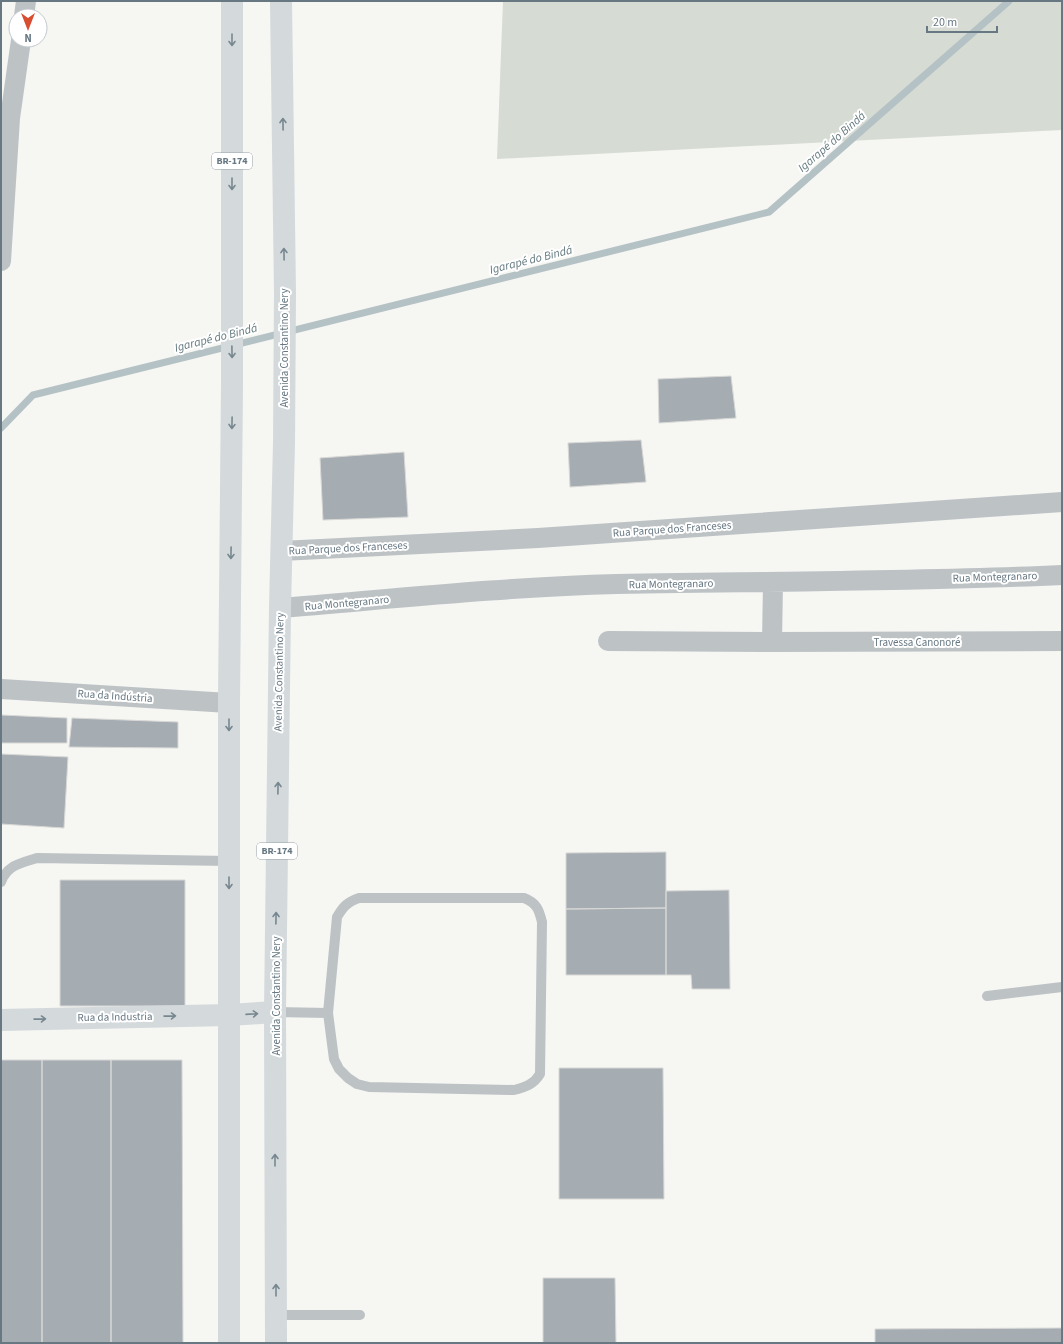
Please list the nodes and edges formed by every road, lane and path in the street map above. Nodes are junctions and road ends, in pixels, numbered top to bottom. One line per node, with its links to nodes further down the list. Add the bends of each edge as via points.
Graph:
1 (232, 1): 15 (main road, BR-174, one-way to 15)
2 (281, 1): 7 (main road, Avenida Constantino Nery / BR-174, one-way to 2, via 285,292)
3 (19, 48): 4 (street)
4 (5, 118): 5 (street)
5 (1, 261)
6 (1062, 502): 7 (street, Rua Parque dos Franceses, via 538,538)
7 (282, 551): 10 (main road, Avenida Constantino Nery / BR-174)
8 (1062, 575): 9 (street, Rua Montegranaro)
9 (773, 583): 10 (street, Rua Montegranaro, via 617,584 489,591); 13 (street)
10 (280, 608): 20 (main road, Avenida Constantino Nery / BR-174, one-way to 10)
11 (608, 640): 13 (street, Travessa Canonoré)
12 (1062, 641): 13 (street, Travessa Canonoré)
13 (772, 642)
14 (1, 689): 15 (street, Rua da Indústria)
15 (229, 703): 16 (main road, BR-174, one-way to 16)
16 (229, 861): 17 (lane, via 37,858 18,864); 22 (main road, BR-174, one-way to 22)
17 (2, 875)
18 (1062, 987): 19 (lane)
19 (987, 996)
20 (275, 1012): 21 (lane); 22 (main road, Rua da Industria, one-way to 20); 24 (main road, Avenida Constantino Nery / BR-174, one-way to 20)
21 (328, 1013): 21 (lane, via 337,917 350,901 359,898 524,898 534,902 539,910 542,922 540,1074 526,1087 514,1090 368,1087 357,1084 339,1069 334,1059)
22 (229, 1015): 23 (main road, Rua da Industria, one-way to 22); 26 (main road, BR-174)
23 (1, 1020)
24 (276, 1315): 25 (lane); 27 (main road, Avenida Constantino Nery / BR-174)
25 (360, 1315)
26 (229, 1343)
27 (276, 1343)

